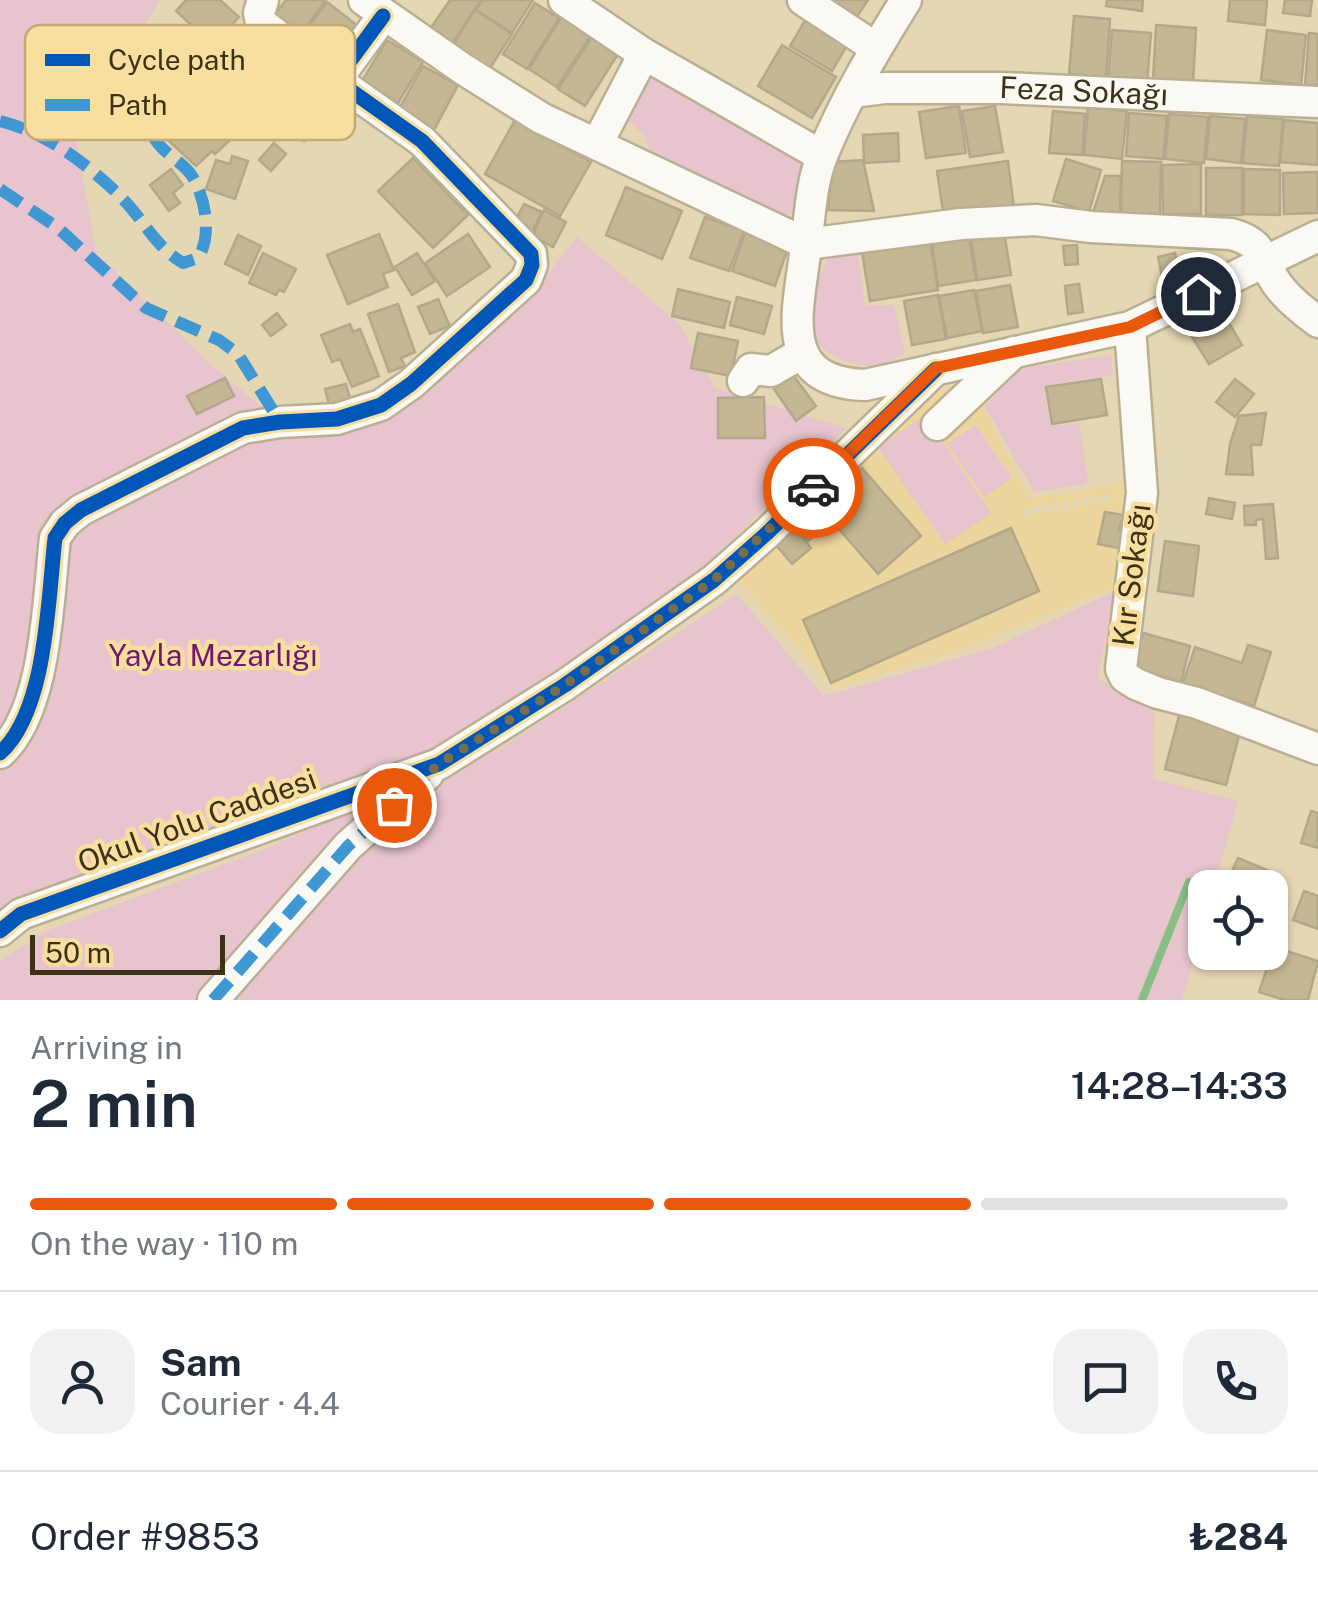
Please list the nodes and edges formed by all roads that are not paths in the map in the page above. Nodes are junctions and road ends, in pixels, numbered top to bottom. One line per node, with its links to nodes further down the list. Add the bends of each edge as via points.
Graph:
1 (263, 0): 6 (street, via 258,13)
2 (564, 0): 9 (street)
3 (803, 0): 8 (street)
4 (906, 0): 8 (street)
5 (373, 8): 7 (street); 13 (street, via 541,118)
6 (265, 25)
7 (355, 43)
8 (876, 48): 10 (street)
9 (644, 54): 13 (street); 14 (street)
10 (852, 92): 12 (street, Feza Sokağı, via 1002,88); 14 (street)
11 (355, 94): 26 (street, via 422,142 531,254 526,280 380,405 337,419 243,428 65,523 55,538 32,698)
12 (1318, 102)
13 (597, 144): 16 (street)
14 (822, 156): 16 (street)
15 (1318, 236): 17 (street)
16 (807, 244): 17 (street, via 1036,220 1231,234 1259,248); 21 (street, via 796,306)
17 (1266, 261): 18 (street, via 1275,282); 19 (street)
18 (1317, 322)
19 (1130, 327): 20 (street); 25 (street, Kır Sokağı, via 1142,492 1121,669 1158,693)
20 (1014, 352): 22 (street); 24 (street)
21 (802, 353): 22 (street, via 816,374 838,384 865,385); 23 (street, via 771,372 752,369)
22 (936, 368): 27 (street, Okul Yolu Caddesi, via 714,580)
23 (742, 381)
24 (937, 425)
25 (1318, 750)
26 (0, 753)
27 (439, 764): 28 (street, Okul Yolu Caddesi, via 22,914); 29 (street, via 348,846)
28 (0, 931)
29 (213, 1000)

